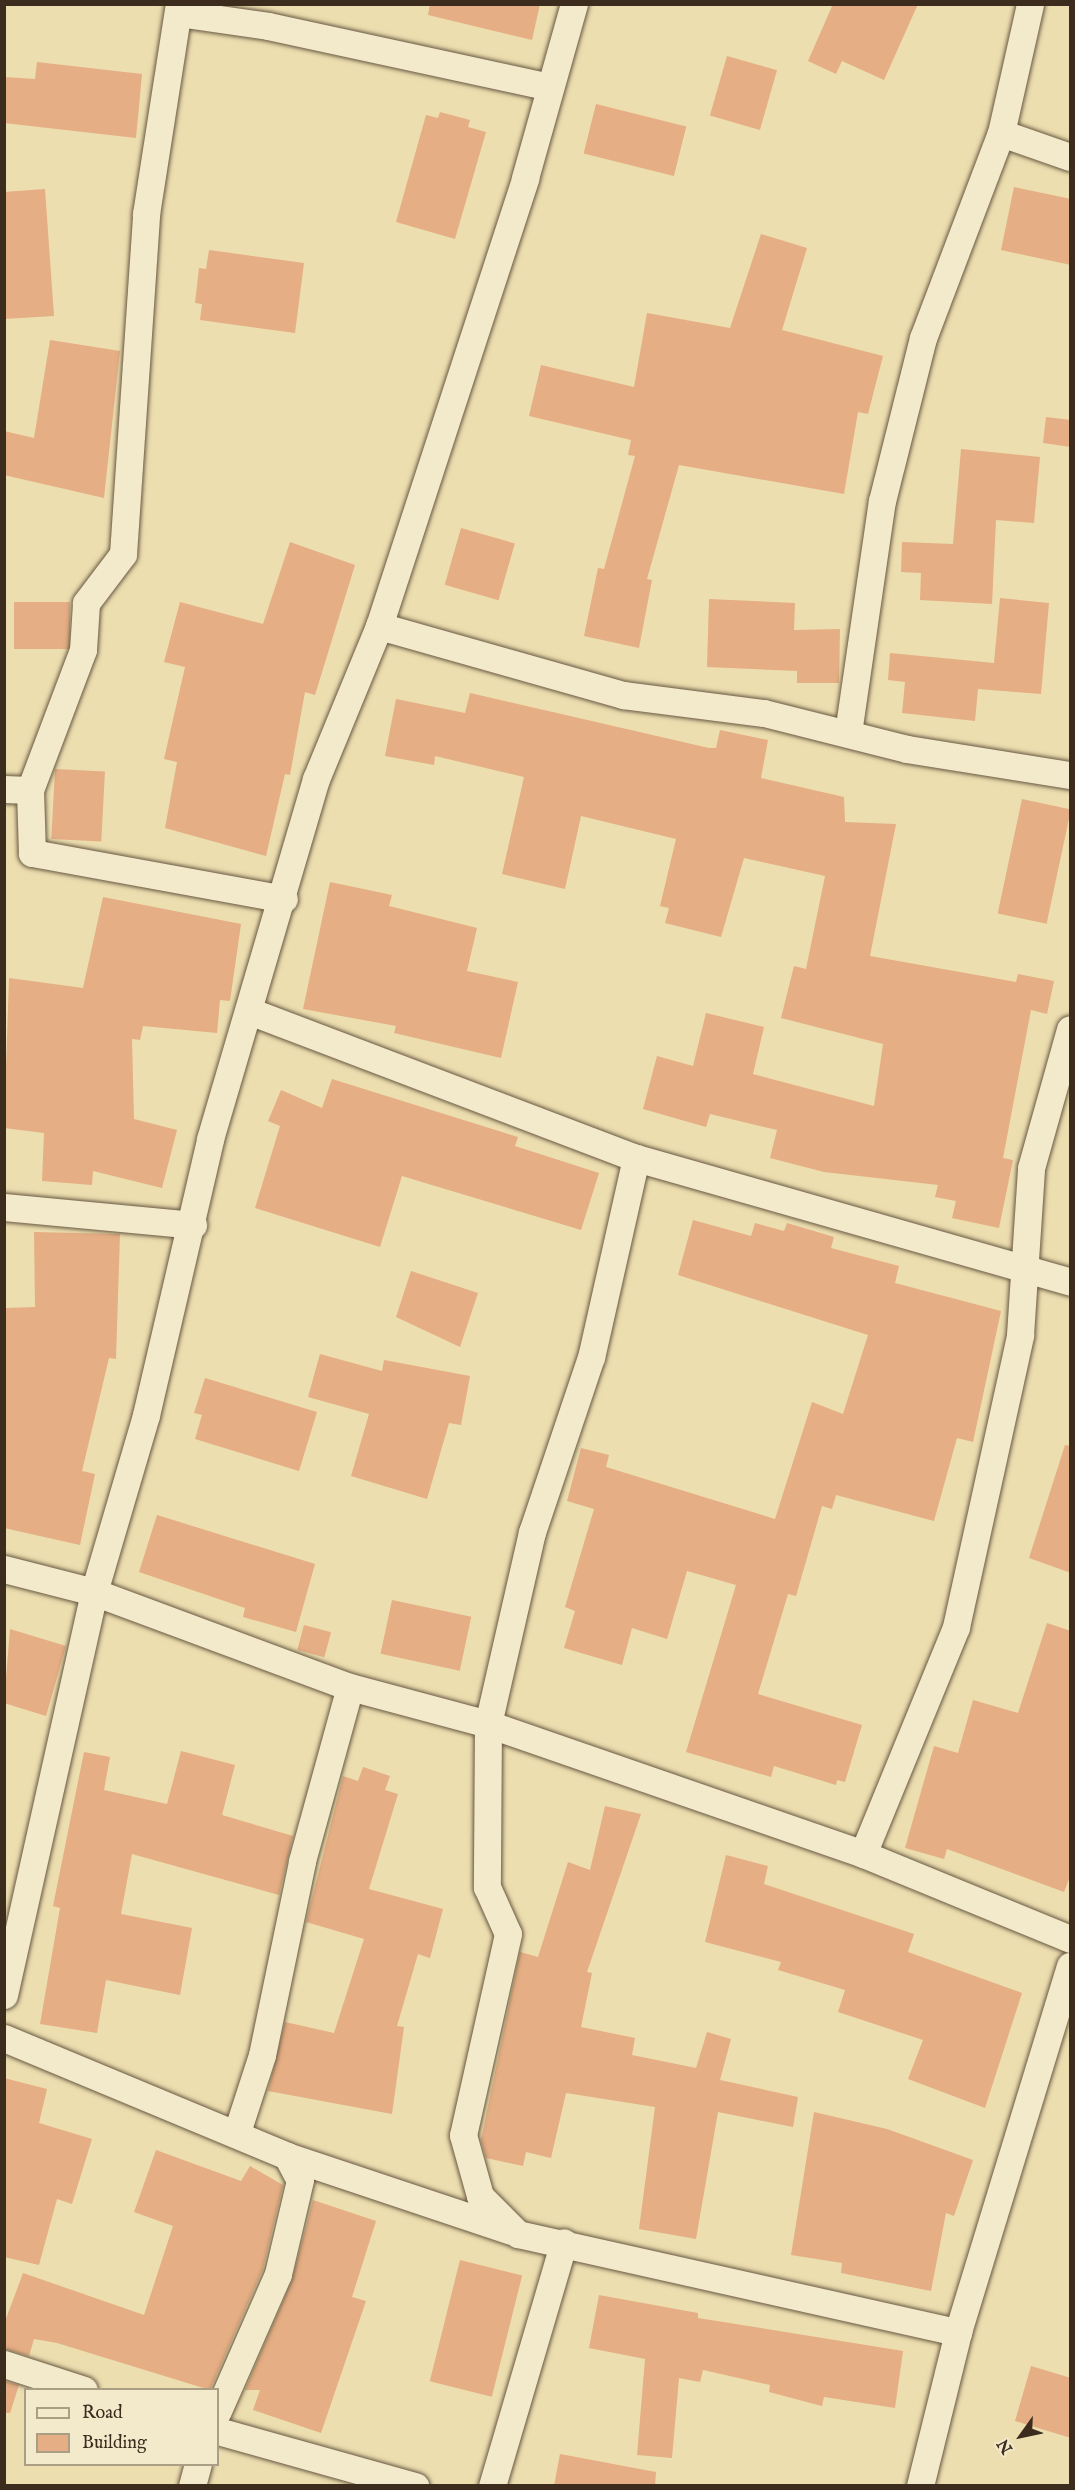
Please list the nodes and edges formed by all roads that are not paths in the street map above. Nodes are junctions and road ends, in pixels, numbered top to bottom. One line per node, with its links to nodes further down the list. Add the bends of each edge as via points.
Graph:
1 (574, 4): 4 (street)
2 (1030, 4): 5 (street)
3 (179, 9): 4 (street); 10 (street, via 146,214 123,554 86,603 83,650)
4 (549, 87): 7 (street, via 525,178)
5 (1001, 133): 6 (street); 8 (street, via 917,362 882,501)
6 (1071, 157)
7 (379, 626): 8 (street, via 623,695 764,713); 11 (street, via 316,778)
8 (848, 733): 9 (street, via 907,748)
9 (1071, 775)
10 (17, 790): 11 (street, via 32,854)
11 (284, 899): 12 (street)
12 (249, 1011): 14 (street); 16 (street, via 210,1139)
13 (1071, 1029): 17 (street, via 1031,1168)
14 (636, 1158): 17 (street); 22 (street, via 591,1357 532,1532)
15 (4, 1207): 16 (street)
16 (193, 1225): 20 (street)
17 (1024, 1266): 18 (street); 23 (street, via 1020,1335 956,1627)
18 (1071, 1282)
19 (4, 1569): 20 (street)
20 (94, 1592): 21 (street); 26 (street)
21 (350, 1687): 22 (street); 28 (street, via 302,1861 262,2055)
22 (488, 1724): 23 (street); 30 (street, via 487,1887 508,1934 463,2135 480,2196)
23 (863, 1854): 24 (street)
24 (1071, 1939)
25 (1071, 1966): 32 (street)
26 (4, 1995)
27 (4, 2038): 28 (street)
28 (237, 2132): 29 (street)
29 (287, 2156): 30 (street); 35 (street, via 300,2180 278,2274)
30 (518, 2234): 31 (street)
31 (564, 2242): 32 (street); 40 (street)
32 (958, 2332): 41 (street)
33 (4, 2364): 34 (street)
34 (78, 2388)
35 (219, 2408)
36 (219, 2431): 39 (street)
37 (197, 2466): 38 (street)
38 (192, 2486)
39 (415, 2486)
40 (492, 2486)
41 (920, 2486)

